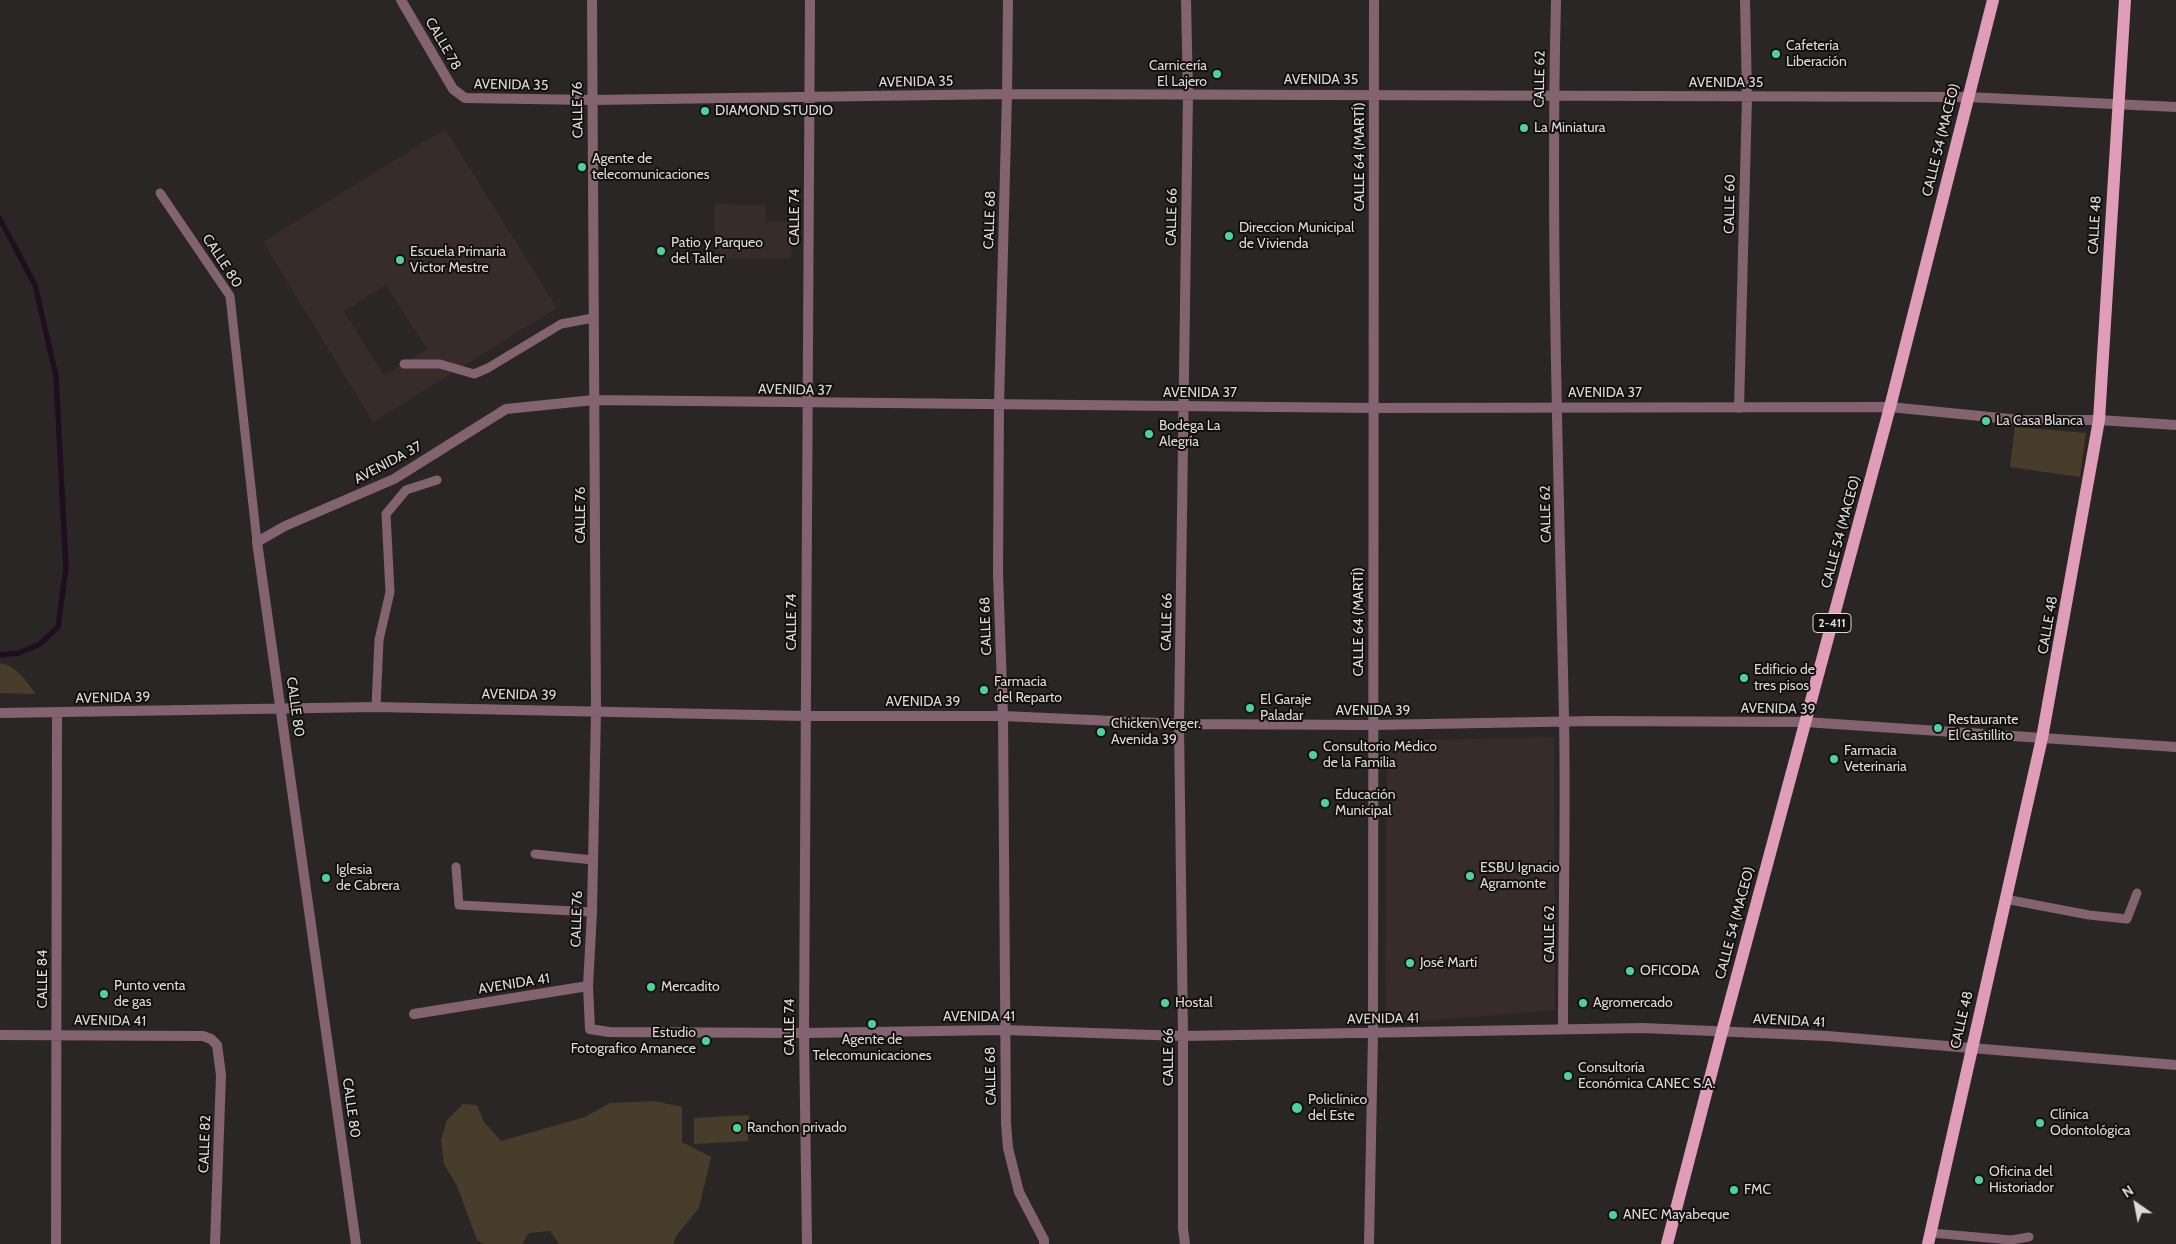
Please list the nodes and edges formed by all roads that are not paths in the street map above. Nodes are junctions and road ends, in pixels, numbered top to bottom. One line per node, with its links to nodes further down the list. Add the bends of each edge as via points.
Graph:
1 (401, 0): 18 (street, CALLE 78, via 453,89)
2 (592, 0): 19 (street, CALLE 76)
3 (810, 0): 15 (street, CALLE 74)
4 (1008, 0): 11 (street, CALLE 68)
5 (1186, 0): 12 (street, CALLE 66)
6 (1374, 0): 13 (street, CALLE 64 (MARTÍ))
7 (1556, 0): 14 (street, CALLE 62)
8 (1745, 0): 16 (street, CALLE 60)
9 (1993, 0): 17 (main road, CALLE 54 (MACEO) / 2-411)
10 (2125, 0): 20 (main road, CALLE 48)
11 (1007, 94): 12 (street, AVENIDA 35); 15 (street, AVENIDA 35); 27 (street, CALLE 68)
12 (1188, 94): 13 (street, AVENIDA 35); 28 (street, CALLE 66)
13 (1374, 94): 14 (street, AVENIDA 35); 31 (street, CALLE 64 (MARTÍ))
14 (1553, 96): 16 (street, AVENIDA 35); 29 (street, CALLE 62)
15 (809, 97): 19 (street, AVENIDA 35); 26 (street, CALLE 74)
16 (1747, 97): 17 (street, AVENIDA 35); 32 (street, CALLE 60)
17 (1967, 97): 20 (street, AVENIDA 35); 30 (main road, CALLE 54 (MACEO) / 2-411)
18 (466, 98): 19 (street, AVENIDA 35)
19 (592, 100): 23 (street, CALLE 76)
20 (2118, 104): 21 (street, AVENIDA 35); 33 (main road, CALLE 48)
21 (2176, 107)
22 (160, 193): 36 (lane, CALLE 80, via 230,296)
23 (593, 318): 24 (lane, via 561,324 474,374 440,364); 25 (street, CALLE 76)
24 (404, 364)
25 (594, 400): 26 (street, AVENIDA 37); 36 (street, AVENIDA 37, via 506,409 394,479 285,526); 39 (street, CALLE 76)
26 (808, 404): 27 (street, AVENIDA 37); 42 (street, CALLE 74)
27 (998, 405): 28 (street, AVENIDA 37); 43 (street, CALLE 68, via 998,573)
28 (1184, 406): 31 (street, AVENIDA 37); 46 (street, CALLE 66)
29 (1557, 406): 31 (street, AVENIDA 37); 32 (street, AVENIDA 37); 44 (street, CALLE 62)
30 (1890, 407): 32 (street, AVENIDA 37); 33 (street, AVENIDA 37, via 2020,420); 45 (main road, CALLE 54 (MACEO) / 2-411)
31 (1373, 408): 47 (street, CALLE 64 (MARTÍ))
32 (1739, 408)
33 (2099, 420): 34 (street, AVENIDA 37); 48 (main road, CALLE 48)
34 (2176, 425)
35 (437, 480): 38 (lane, via 406,490 386,514 390,592 380,640)
36 (257, 542): 37 (street, CALLE 80)
37 (281, 707): 38 (street, AVENIDA 39); 41 (street, AVENIDA 39); 74 (street, CALLE 80)
38 (376, 707): 39 (street, AVENIDA 39)
39 (596, 710): 42 (street, AVENIDA 39); 51 (street, CALLE 76)
40 (0, 713): 41 (street, AVENIDA 39)
41 (57, 713): 63 (street, CALLE 84)
42 (805, 716): 43 (street, AVENIDA 39); 61 (street, CALLE 74)
43 (1003, 716): 46 (street, AVENIDA 39); 60 (street, CALLE 68)
44 (1564, 722): 45 (street, AVENIDA 39); 47 (street, AVENIDA 39); 58 (street, CALLE 62)
45 (1805, 722): 48 (street, AVENIDA 39); 62 (main road, CALLE 54 (MACEO) / 2-411)
46 (1180, 724): 47 (street, AVENIDA 39); 66 (street, CALLE 66)
47 (1373, 725): 64 (street, CALLE 64 (MARTÍ))
48 (2042, 738): 49 (street, AVENIDA 39); 54 (main road, CALLE 48)
49 (2176, 747)
50 (535, 854): 51 (lane)
51 (593, 860): 55 (street, CALLE 76)
52 (456, 867): 55 (lane, via 460,905)
53 (2137, 893): 54 (lane, via 2127,919 2089,916)
54 (2005, 899): 68 (main road, CALLE 48)
55 (592, 912): 56 (street, CALLE 76)
56 (588, 986): 57 (street, AVENIDA 41); 59 (street, CALLE 76)
57 (414, 1014)
58 (1563, 1028): 62 (street, AVENIDA 41); 64 (street, AVENIDA 41)
59 (590, 1029): 61 (street, AVENIDA 41, via 609,1032)
60 (1004, 1030): 61 (street, AVENIDA 41); 66 (street, AVENIDA 41); 76 (street, CALLE 68, via 1008,1148 1019,1192)
61 (804, 1032): 75 (street, CALLE 74)
62 (1722, 1032): 68 (street, AVENIDA 41, via 1827,1036); 79 (main road, CALLE 54 (MACEO) / 2-411)
63 (57, 1034): 65 (street, AVENIDA 41); 67 (street, AVENIDA 41, via 203,1036 211,1038); 72 (street, CALLE 84)
64 (1372, 1034): 66 (street, AVENIDA 41); 78 (street, CALLE 64 (MARTÍ))
65 (0, 1035)
66 (1183, 1036): 77 (street, CALLE 66, via 1183,1229)
67 (217, 1045): 73 (street, CALLE 82, via 221,1075)
68 (1971, 1049): 69 (street, AVENIDA 41); 71 (main road, CALLE 48)
69 (2176, 1065)
70 (2029, 1237): 71 (lane, via 2011,1240)
71 (1930, 1238)
72 (56, 1244)
73 (215, 1244)
74 (356, 1244)
75 (807, 1244)
76 (1044, 1244)
77 (1186, 1244)
78 (1369, 1244)
79 (1666, 1244)

